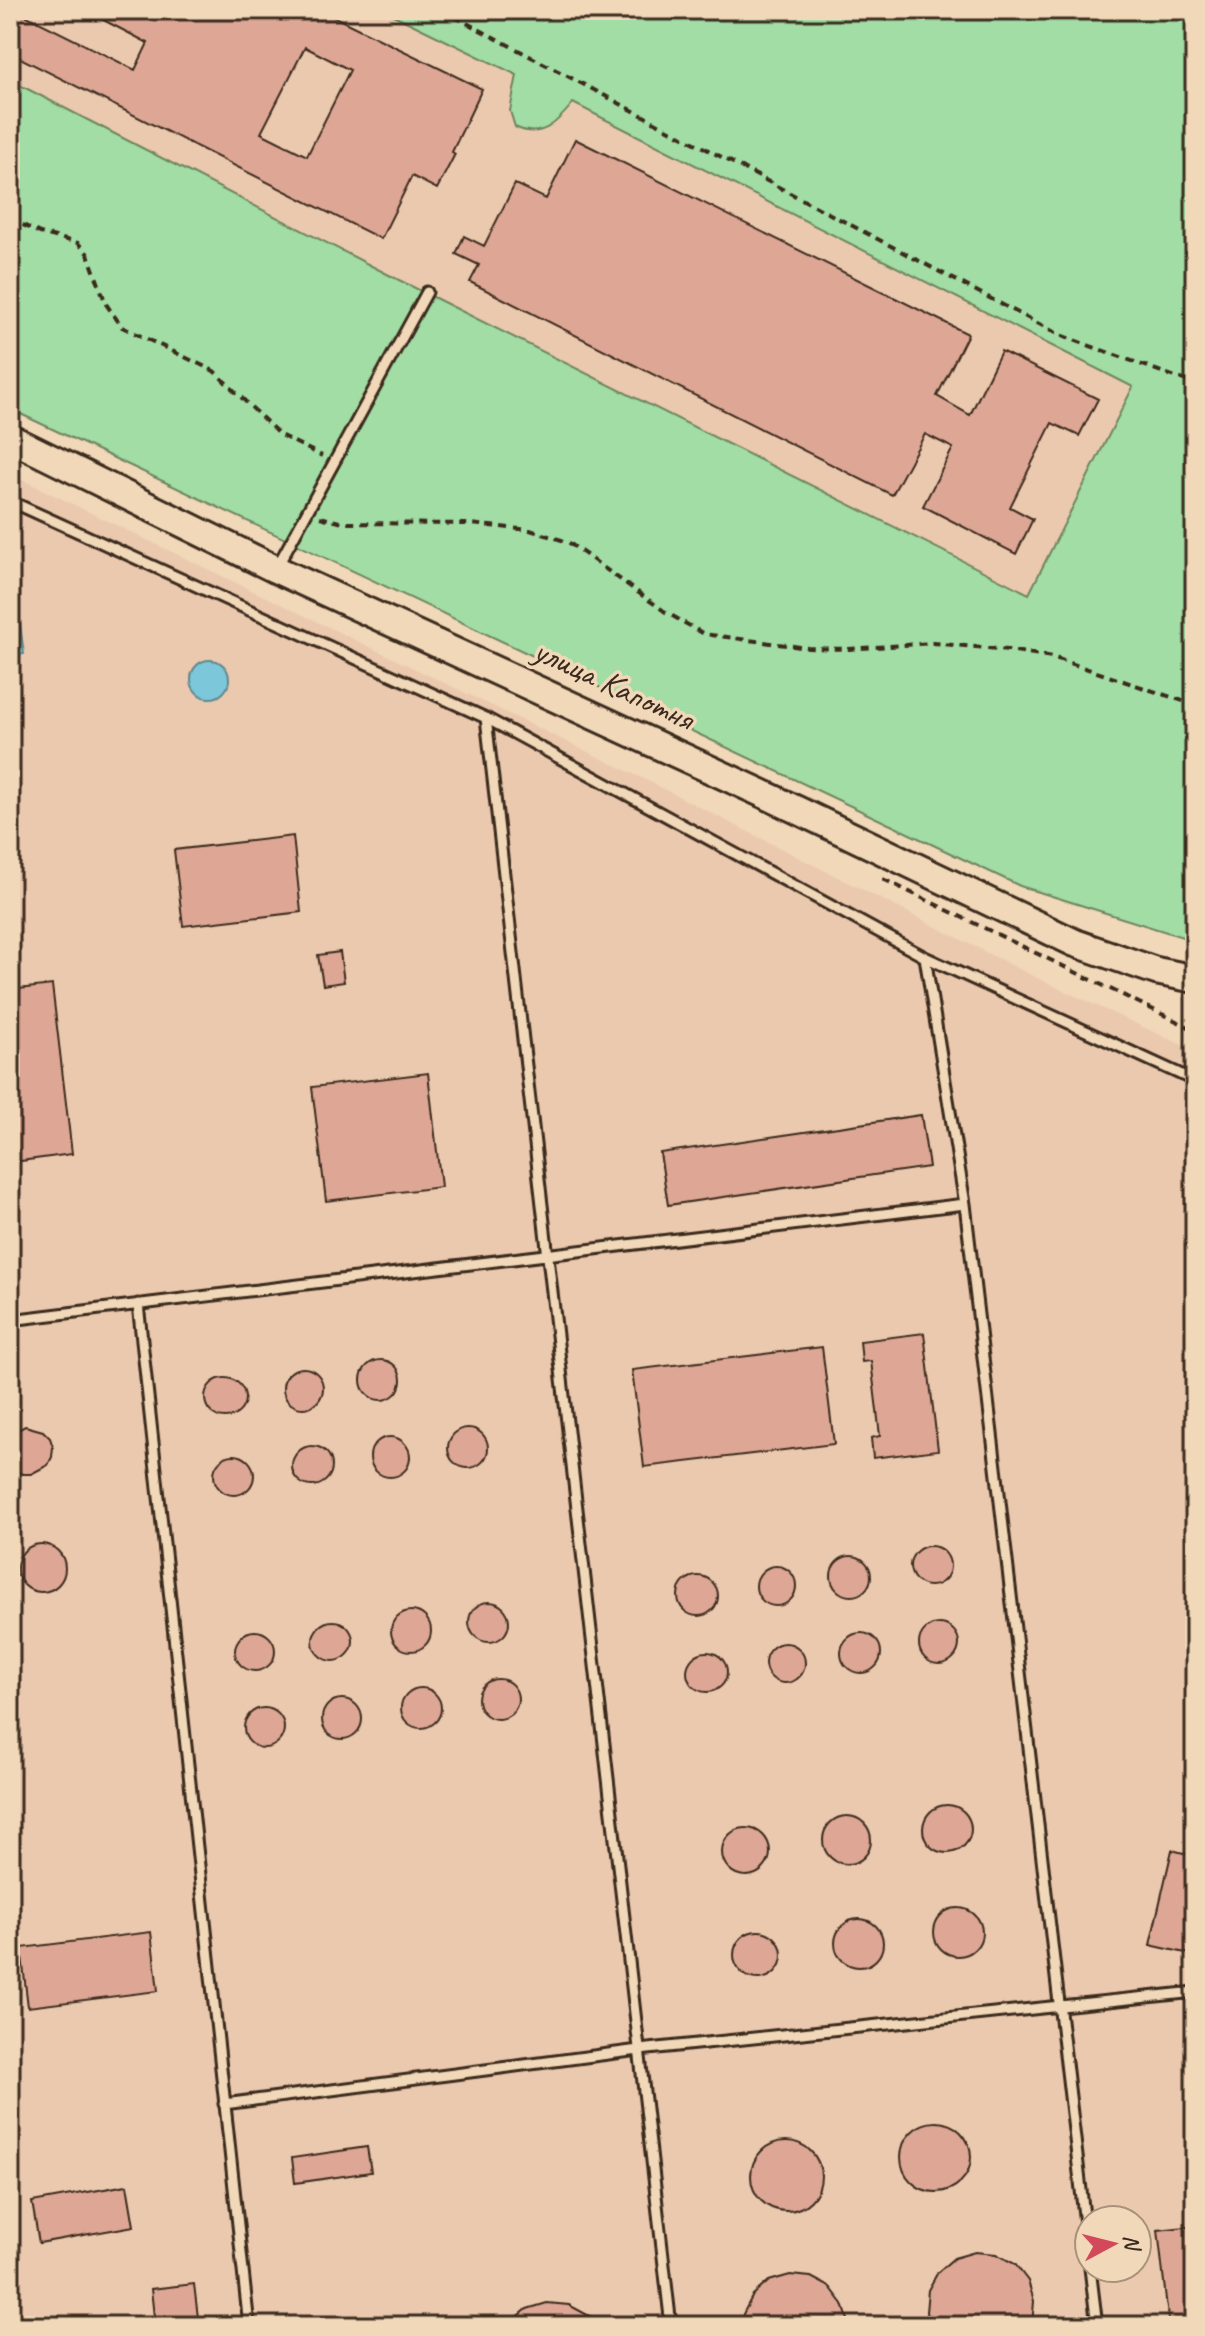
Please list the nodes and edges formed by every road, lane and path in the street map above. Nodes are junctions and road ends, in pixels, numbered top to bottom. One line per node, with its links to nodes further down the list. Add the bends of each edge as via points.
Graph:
1 (442, 10): 4 (path, via 1060,335)
2 (10, 219): 6 (path, via 78,243 122,327 214,371 280,435)
3 (427, 292): 6 (lane)
4 (1195, 384)
5 (10, 438): 9 (main road, улица Капотня)
6 (334, 462): 8 (lane)
7 (10, 501): 11 (lane)
8 (306, 513): 9 (lane); 10 (path, via 343,523 530,530 568,542 704,634 808,648 933,643 1008,650 1052,657)
9 (275, 569): 13 (main road, улица Капотня, via 1075,943)
10 (1195, 705)
11 (486, 718): 12 (lane); 16 (lane)
12 (925, 957): 14 (lane); 15 (lane)
13 (1195, 979)
14 (1195, 1081)
15 (965, 1204): 16 (lane); 20 (lane)
16 (548, 1254): 17 (lane); 21 (lane)
17 (138, 1304): 18 (lane); 22 (lane)
18 (10, 1320)
19 (1195, 1992): 20 (lane)
20 (1061, 2006): 21 (lane); 23 (lane)
21 (639, 2050): 22 (lane); 26 (lane)
22 (224, 2104): 25 (lane)
23 (1083, 2204)
24 (1092, 2284): 27 (lane)
25 (249, 2326)
26 (671, 2326)
27 (1097, 2326)

